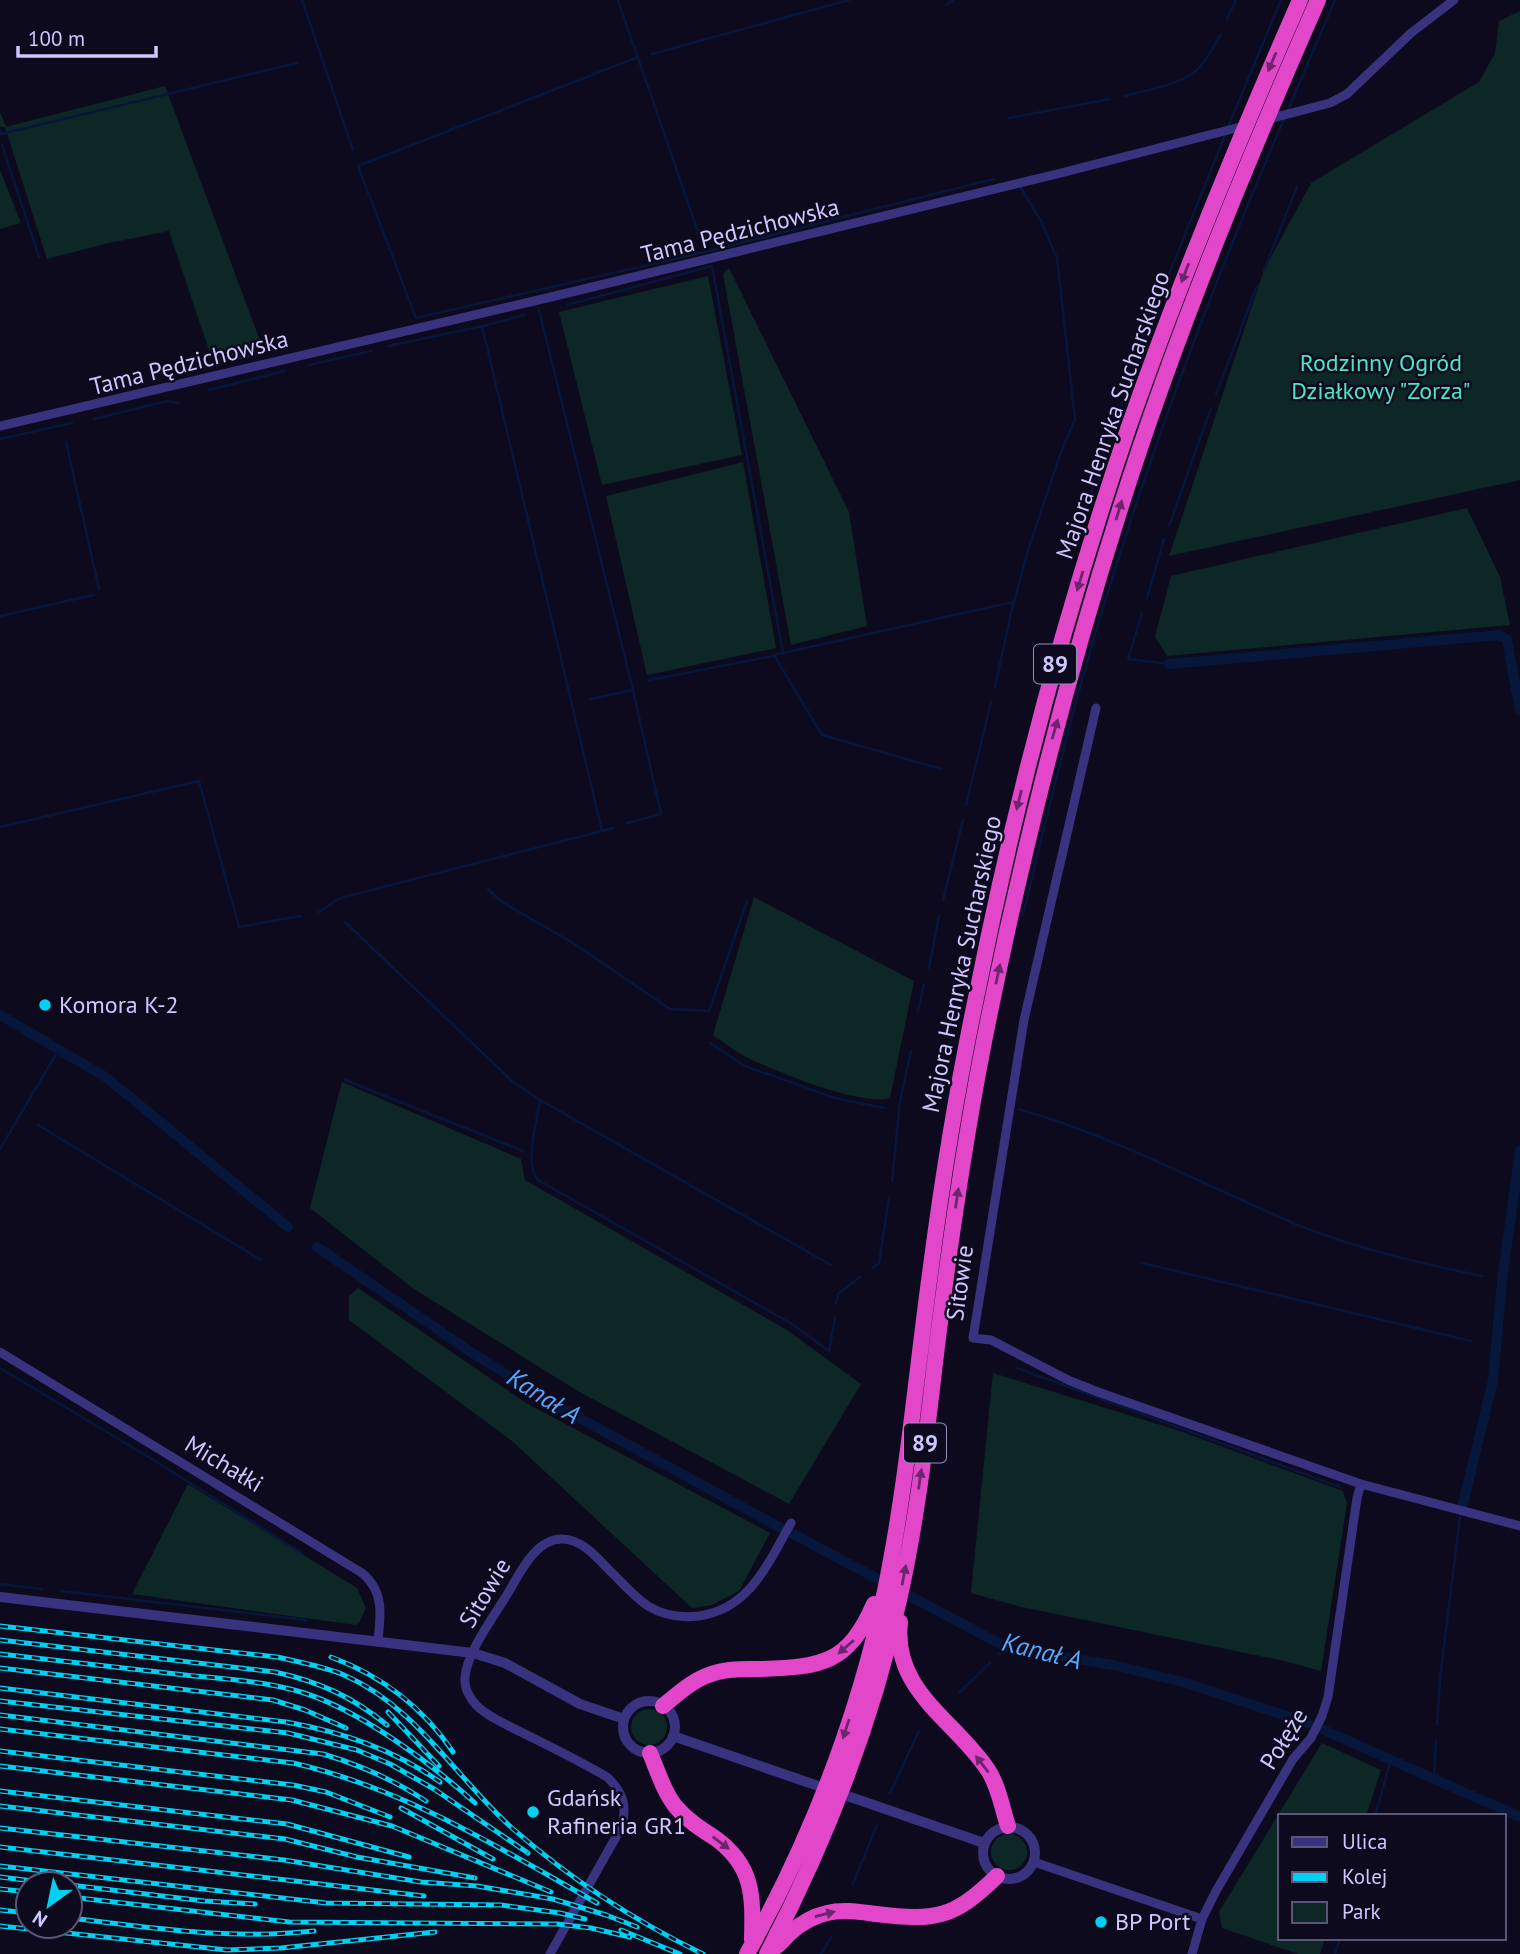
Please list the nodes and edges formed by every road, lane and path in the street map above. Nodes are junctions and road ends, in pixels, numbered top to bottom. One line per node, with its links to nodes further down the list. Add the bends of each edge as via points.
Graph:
1 (1300, 0): 10 (highway, Majora Henryka Sucharskiego / 89, one-way to 10, via 1161,336 1105,498 1034,742 965,1053)
2 (1318, 0): 12 (highway, Majora Henryka Sucharskiego / 89, one-way to 2, via 972,1105 1046,762 1150,418 1212,251)
3 (1454, 0): 4 (street, Tama Pędzichowska, via 1411,33 1347,94 1307,110)
4 (0, 426)
5 (1096, 708): 7 (street, Sitowie, via 1024,1020 973,1338 991,1340 1098,1392)
6 (0, 1352): 13 (street, Michałki, via 362,1573 378,1594)
7 (1361, 1484): 9 (street, Sitowie); 25 (street, Połęże, via 1322,1716)
8 (791, 1523): 14 (street, Sitowie, via 757,1583 740,1601 713,1614 686,1618 646,1605 573,1541 548,1542 522,1569)
9 (1520, 1526)
10 (884, 1592): 15 (highway, one-way to 15, via 857,1636 827,1661 794,1668 717,1672 694,1682); 19 (highway, Majora Henryka Sucharskiego / 89, one-way to 19)
11 (0, 1597): 13 (street)
12 (899, 1603): 19 (highway, Majora Henryka Sucharskiego / 89); 21 (highway, one-way to 12, via 990,1773 913,1684 905,1668 898,1638)
13 (378, 1640): 14 (street)
14 (473, 1653): 16 (street, Sitowie, via 505,1663 580,1703); 28 (street, Sitowie, via 465,1678 478,1707 594,1769 617,1786 624,1798 621,1828)
15 (663, 1706): 16 (street, via 638,1704); 17 (street, via 672,1716)
16 (624, 1719): 18 (street, via 628,1743)
17 (673, 1736): 18 (street, via 662,1750); 22 (street)
18 (650, 1753): 26 (highway, one-way to 26, via 677,1808 727,1847 742,1865 752,1897)
19 (843, 1764): 20 (highway, Majora Henryka Sucharskiego / 89)
20 (824, 1812): 26 (highway, Majora Henryka Sucharskiego / 89); 27 (highway, Majora Henryka Sucharskiego / 89)
21 (1007, 1826): 22 (street); 23 (street, via 1028,1835 1035,1850)
22 (984, 1843): 24 (street, via 984,1862)
23 (1034, 1862): 24 (street, via 1021,1876); 25 (street)
24 (996, 1876): 27 (highway, one-way to 24, via 800,1925 828,1913 907,1917 947,1913 969,1901)
25 (1202, 1919): 29 (street, Połęże)
26 (750, 1950)
27 (768, 1952)
28 (550, 1954)
29 (1192, 1954)

